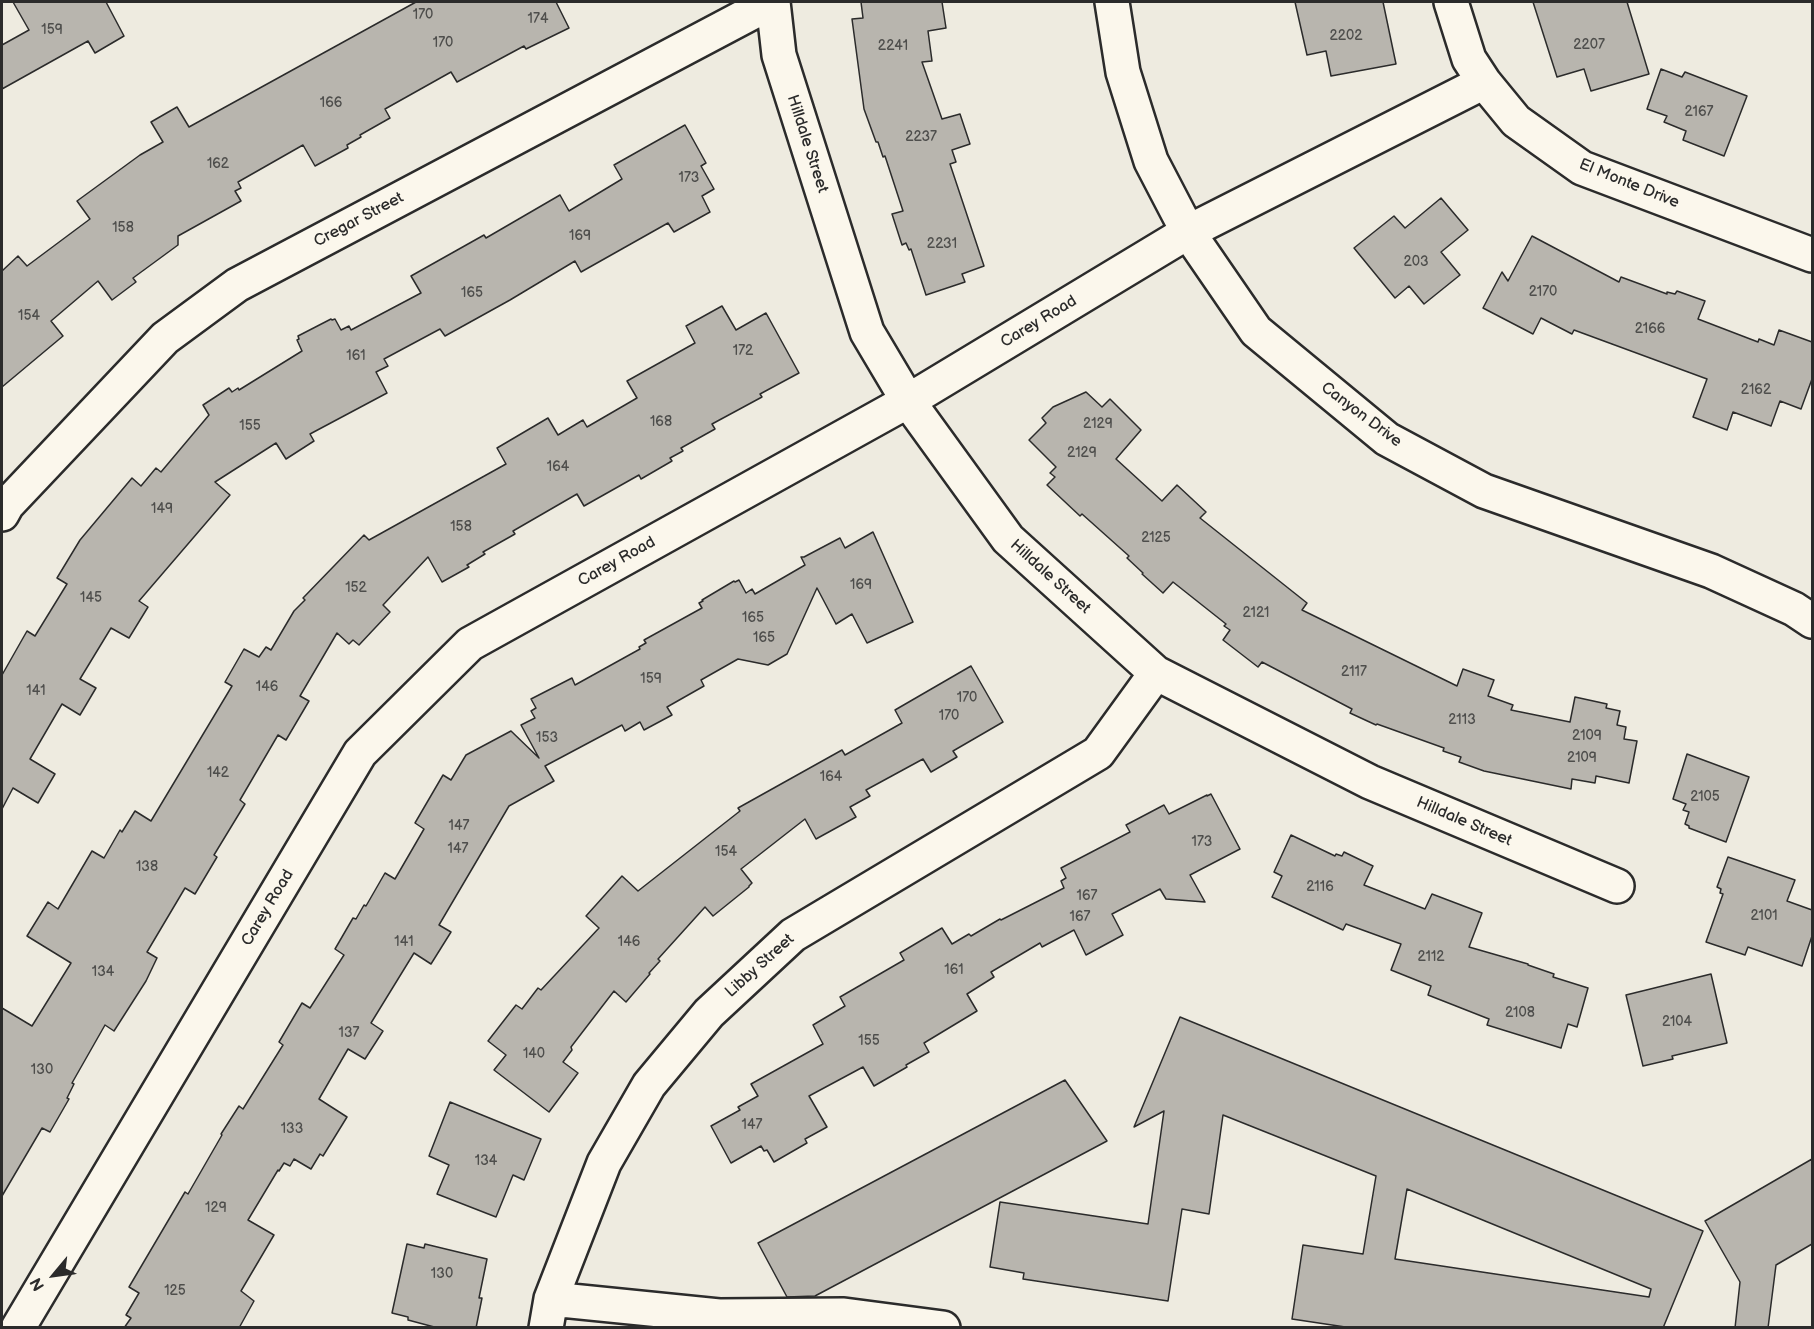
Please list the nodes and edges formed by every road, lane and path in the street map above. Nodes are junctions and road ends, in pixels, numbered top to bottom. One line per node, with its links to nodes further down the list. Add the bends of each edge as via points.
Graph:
1 (773, 2): 7 (street, Hilldale Street, via 779,55 867,332); 8 (street, Cregar Street, via 237,285 165,338)
2 (1112, 2): 5 (street, Canyon Drive, via 1123,72 1151,161)
3 (1451, 2): 4 (street, El Monte Drive, via 1469,59)
4 (1484, 81): 5 (street, Carey Road); 6 (street, El Monte Drive, via 1516,121 1582,168)
5 (1188, 232): 7 (street, Carey Road); 9 (street, Canyon Drive, via 1256,331 1387,439 1484,491 1711,571)
6 (1812, 255)
7 (908, 401): 10 (street, Hilldale Street, via 1008,539); 13 (street, Carey Road, via 470,644 360,753)
8 (2, 514)
9 (1812, 621)
10 (1156, 673): 11 (street, Hilldale Street, via 1370,782); 12 (street, Libby Street, via 1098,753 794,935 709,1013 650,1085 604,1163)
11 (1617, 886)
12 (548, 1313): 14 (street, via 844,1315)
13 (14, 1317)
14 (943, 1328)

